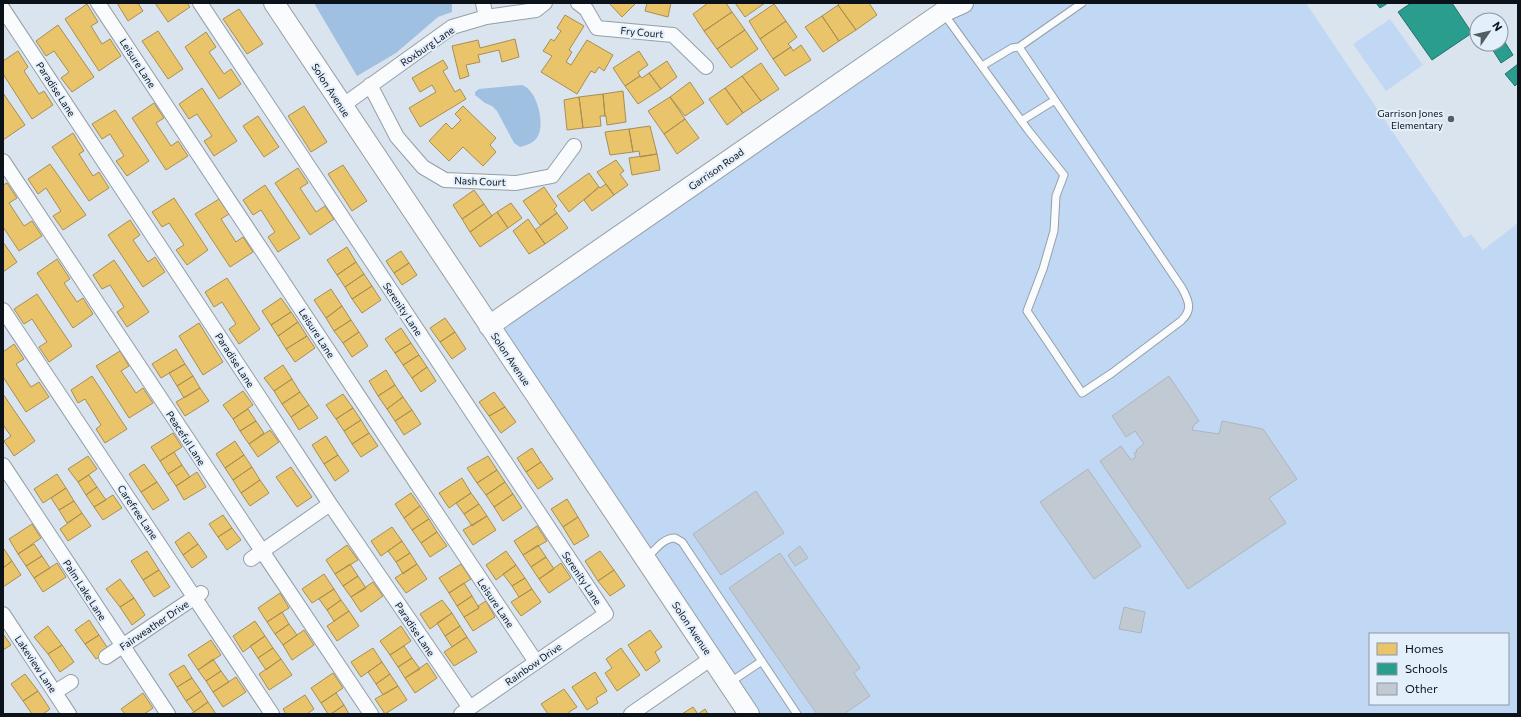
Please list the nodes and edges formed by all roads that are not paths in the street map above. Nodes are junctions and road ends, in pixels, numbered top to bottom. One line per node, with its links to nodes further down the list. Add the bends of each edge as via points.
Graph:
1 (98, 3): 34 (street, Leisure Lane)
2 (200, 3): 29 (street, Serenity Lane)
3 (274, 3): 17 (street, Solon Avenue)
4 (483, 3): 11 (street)
5 (545, 3): 11 (street, Roxburg Lane, via 536,10)
6 (578, 3): 13 (street, Fry Court, via 586,9 598,28 673,34)
7 (962, 3): 9 (street, Garrison Road)
8 (1082, 3): 12 (lane)
9 (947, 8): 14 (lane); 22 (street, Garrison Road)
10 (3, 9): 24 (street, Paradise Lane)
11 (486, 17): 15 (street, Roxburg Lane, via 452,27)
12 (1019, 47): 14 (lane, via 1012,48); 16 (lane)
13 (706, 66)
14 (982, 66): 18 (lane)
15 (370, 86): 17 (street, Roxburg Lane); 19 (street, Nash Court, via 397,137 423,167 445,180 516,183 552,176)
16 (1055, 100): 18 (lane); 18 (lane, via 1182,288 1189,309 1187,316 1181,321 1082,393 1026,311 1043,269 1054,231 1056,196 1064,175)
17 (342, 106): 22 (street, Solon Avenue)
18 (1021, 121)
19 (574, 146)
20 (3, 161): 25 (street, Peaceful Lane)
21 (3, 310): 27 (street, Carefree Lane)
22 (489, 326): 26 (street, Solon Avenue)
23 (3, 465): 30 (street, Palm Lake Lane)
24 (330, 504): 25 (street); 38 (street, Paradise Lane)
25 (256, 555): 42 (street, Peaceful Lane)
26 (646, 560): 32 (street, Solon Avenue); 33 (lane, via 662,543 672,537 679,540)
27 (198, 595): 30 (street, Fairweather Drive); 41 (street, Carefree Lane)
28 (3, 614): 37 (street, Lakeview Lane)
29 (606, 614): 34 (street, Rainbow Drive)
30 (122, 646): 31 (street, Fairweather Drive); 40 (street, Palm Lake Lane)
31 (106, 657)
32 (712, 658): 36 (street, Solon Avenue); 43 (street)
33 (762, 661): 36 (lane); 45 (lane)
34 (536, 662): 38 (street, Rainbow Drive)
35 (71, 682): 37 (street)
36 (728, 683): 44 (street, Solon Avenue)
37 (55, 692): 39 (street, Lakeview Lane)
38 (465, 711)
39 (69, 714)
40 (168, 714)
41 (272, 714)
42 (371, 714)
43 (631, 714)
44 (749, 714)
45 (798, 714)

